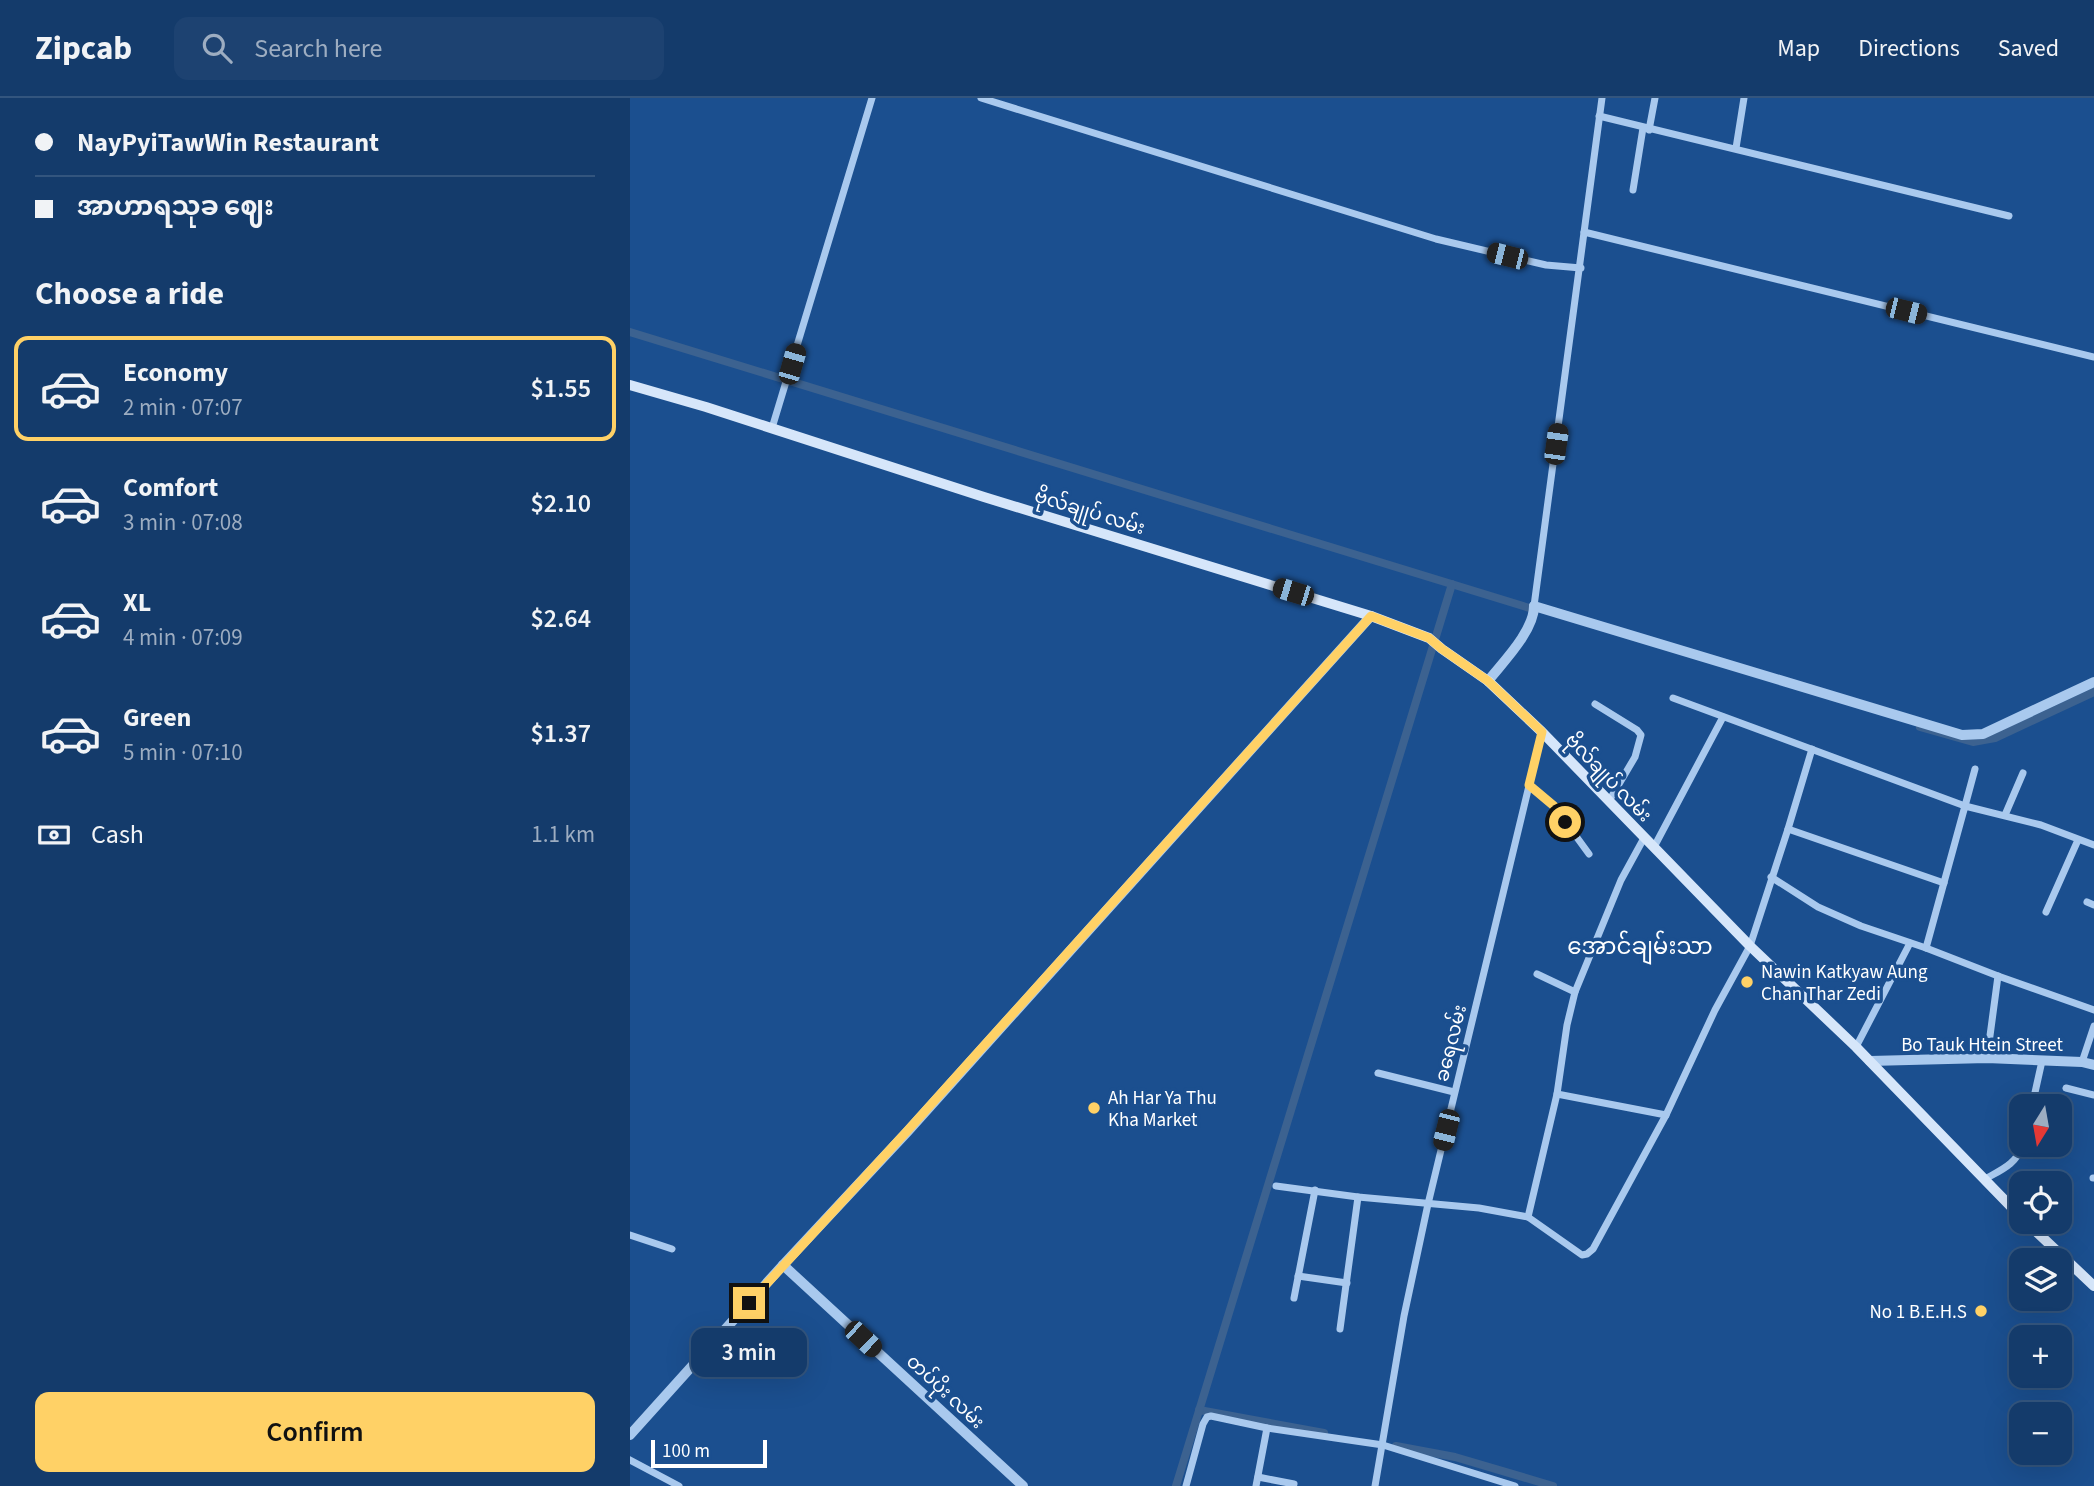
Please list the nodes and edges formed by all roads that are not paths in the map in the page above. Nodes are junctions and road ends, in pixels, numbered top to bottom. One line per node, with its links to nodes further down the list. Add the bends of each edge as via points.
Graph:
1 (872, 98): 15 (street)
2 (981, 98): 12 (street, via 1436,239 1545,265)
3 (1602, 98): 6 (street)
4 (1655, 98): 7 (street)
5 (1744, 98): 8 (street)
6 (1599, 116): 7 (street); 11 (street)
7 (1646, 129): 8 (street); 9 (street)
8 (1736, 149): 10 (street)
9 (1633, 190)
10 (2009, 216)
11 (1584, 232): 12 (street); 13 (street)
12 (1580, 268): 16 (street)
13 (2094, 357)
14 (630, 385): 15 (main road, ဗိုလ်ချုပ် လမ်း)
15 (772, 429): 17 (main road, ဗိုလ်ချုပ် လမ်း)
16 (1534, 609): 18 (street, via 1521,639); 19 (street, via 1962,735 1983,734)
17 (1371, 616): 18 (main road, ဗိုလ်ချုပ် လမ်း, via 1429,638); 72 (street)
18 (1488, 681): 23 (main road, ဗိုလ်ချုပ် လမ်း)
19 (2094, 682)
20 (1673, 698): 22 (street)
21 (1595, 704): 28 (street, via 1642,734 1635,757)
22 (1723, 716): 24 (street); 35 (street)
23 (1542, 732): 27 (street, ခရေလမ်း); 28 (main road, ဗိုလ်ချုပ် လမ်း)
24 (1812, 749): 29 (street); 31 (street)
25 (1975, 769): 29 (street)
26 (2023, 773): 30 (street)
27 (1529, 785): 36 (street, via 1554,806); 56 (street, ခရေလမ်း)
28 (1609, 802): 32 (main road, ဗိုလ်ချုပ် လမ်း)
29 (1965, 806): 30 (street); 38 (street)
30 (2005, 815): 33 (street)
31 (1788, 829): 37 (street); 38 (street)
32 (1644, 838): 35 (main road, ဗိုလ်ချုပ် လမ်း); 45 (street, via 1621,880)
33 (2078, 840): 34 (street); 39 (street)
34 (2094, 845)
35 (1654, 848): 41 (main road, ဗိုလ်ချုပ် လမ်း)
36 (1588, 854)
37 (1771, 877): 40 (street, via 1818,907); 41 (street)
38 (1944, 883): 42 (street)
39 (2046, 912)
40 (1910, 943): 42 (street); 48 (street)
41 (1750, 946): 48 (main road, ဗိုလ်ချုပ် လမ်း); 60 (street)
42 (1926, 948): 44 (street)
43 (1537, 974): 45 (street)
44 (1998, 976): 46 (street); 49 (street)
45 (1575, 992): 57 (street)
46 (2094, 1010)
47 (2094, 1026): 52 (street)
48 (1856, 1047): 50 (main road, ဗိုလ်ချုပ် လမ်း)
49 (1987, 1058): 50 (street, Bo Tauk Htein Street); 51 (street, Bo Tauk Htein Street)
50 (1870, 1061): 62 (main road, ဗိုလ်ချုပ် လမ်း)
51 (2042, 1061): 52 (street, Bo Tauk Htein Street); 58 (street)
52 (2082, 1062): 53 (street, Bo Tauk Htein Street)
53 (2094, 1065)
54 (1378, 1073): 56 (street)
55 (2066, 1088): 59 (street)
56 (1454, 1093): 66 (street, ခရေလမ်း)
57 (1557, 1094): 60 (street); 68 (street)
58 (2035, 1094)
59 (2094, 1095)
60 (1666, 1115): 68 (street, via 1587,1254 1582,1255)
61 (2016, 1157): 62 (street)
62 (1984, 1179): 67 (main road, ဗိုလ်ချုပ် လမ်း)
63 (1276, 1186): 64 (street)
64 (1315, 1190): 65 (street); 73 (street)
65 (1358, 1197): 66 (street); 74 (street)
66 (1428, 1204): 68 (street); 80 (street, ခရေလမ်း)
67 (2009, 1205)
68 (1528, 1217)
69 (2038, 1234): 75 (main road)
70 (630, 1235): 71 (street)
71 (671, 1249)
72 (783, 1265): 79 (street); 85 (street, တပ်ပိုး လမ်း)
73 (1298, 1276): 74 (street); 76 (street)
74 (1347, 1283): 77 (street)
75 (2094, 1284)
76 (1294, 1298)
77 (1340, 1329)
78 (1267, 1428): 80 (street); 82 (street); 86 (street, via 1207,1417)
79 (630, 1435)
80 (1382, 1445): 88 (street, ခရေလမ်း); 89 (street)
81 (630, 1460): 84 (street)
82 (1258, 1477): 83 (street); 87 (street)
83 (1294, 1484)
84 (679, 1486)
85 (1023, 1486)
86 (1186, 1486)
87 (1256, 1486)
88 (1375, 1486)
89 (1515, 1486)

